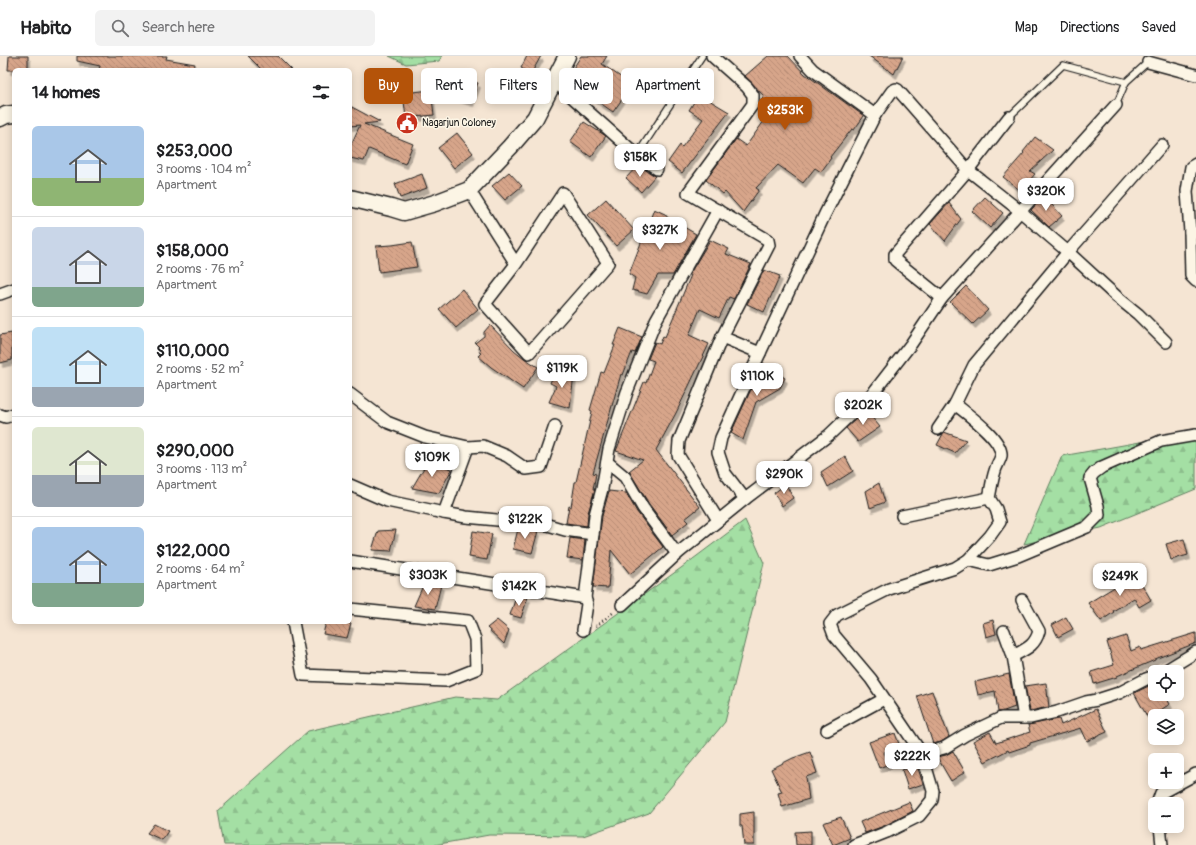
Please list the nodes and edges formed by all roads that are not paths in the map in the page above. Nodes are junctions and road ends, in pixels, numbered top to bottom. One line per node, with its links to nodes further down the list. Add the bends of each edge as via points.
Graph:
1 (567, 56): 7 (main road)
2 (702, 56): 15 (lane)
3 (712, 56): 21 (street, via 748,87 753,95 753,104 688,194)
4 (800, 56): 11 (street, via 813,70)
5 (1148, 62): 6 (street); 8 (lane)
6 (1196, 75)
7 (554, 81): 15 (street); 19 (main road, via 535,118)
8 (1126, 82): 9 (lane); 12 (lane, via 1064,65)
9 (1116, 105): 22 (street)
10 (12, 114): 13 (main road)
11 (875, 115): 18 (street, via 892,91 898,90); 32 (street, via 825,214)
12 (1009, 117): 18 (street)
13 (0, 118)
14 (1162, 145): 24 (street)
15 (637, 155): 17 (street)
16 (1196, 164): 23 (street, via 1191,167 1187,191)
17 (657, 169)
18 (968, 170): 22 (street); 29 (street, via 895,254 898,263)
19 (469, 190): 20 (main road, via 435,204 404,212); 25 (street)
20 (352, 198)
21 (718, 210): 30 (street, via 768,240 769,245); 41 (street, via 656,320 627,392)
22 (1020, 211): 24 (street); 29 (street)
23 (1193, 232): 26 (street, via 1191,276)
24 (1068, 252): 31 (street); 34 (street, via 974,365)
25 (516, 264): 25 (street, via 485,304 529,354 608,262 564,193)
26 (1196, 281)
27 (12, 290): 28 (street)
28 (0, 294)
29 (942, 298): 44 (street, via 873,393 829,435)
30 (722, 337): 32 (street); 47 (street, via 679,441 678,455)
31 (1166, 342)
32 (760, 354): 44 (street, via 721,438 718,452 725,473)
33 (352, 396): 40 (street, via 387,422 425,437)
34 (955, 404): 38 (street); 43 (street, via 977,422 999,446 1001,456)
35 (0, 415): 36 (street, via 6,417)
36 (12, 415)
37 (555, 426): 40 (street, via 541,467 526,469 507,456 483,446)
38 (938, 429)
39 (1196, 435): 50 (street, via 1161,441 1094,473 1090,478 1099,514 1088,527 989,565)
40 (468, 447): 45 (street)
41 (607, 462): 48 (street); 49 (street, via 625,477 643,508)
42 (352, 486): 45 (street, via 387,501)
43 (989, 498): 46 (street); 50 (street, via 1000,522)
44 (745, 499): 47 (street)
45 (444, 513): 48 (street, via 548,525)
46 (902, 516)
47 (718, 520): 49 (street)
48 (593, 534): 52 (street)
49 (677, 554): 54 (street)
50 (968, 560): 63 (street, via 955,568 889,589 837,615 830,624 834,635 871,679)
51 (352, 561): 52 (street)
52 (585, 598): 57 (street, via 587,604)
53 (1022, 600): 60 (street, via 1039,631 1037,639 1029,647)
54 (622, 605)
55 (352, 609): 56 (street, via 468,621 475,639 476,669 446,681 303,675)
56 (293, 624)
57 (583, 630)
58 (1004, 631): 60 (street)
59 (1196, 652): 61 (street)
60 (1013, 656): 64 (street)
61 (1175, 665)
62 (1148, 678): 64 (street, via 1119,693 1057,712)
63 (884, 699): 65 (street); 66 (street)
64 (1024, 718): 66 (street, via 1001,718 944,748)
65 (827, 730)
66 (922, 754): 70 (street, via 934,791 932,800 919,816)
67 (1196, 774): 68 (street, via 1161,793)
68 (1160, 797)
69 (1161, 833): 71 (street)
70 (854, 845)
71 (1162, 845)

